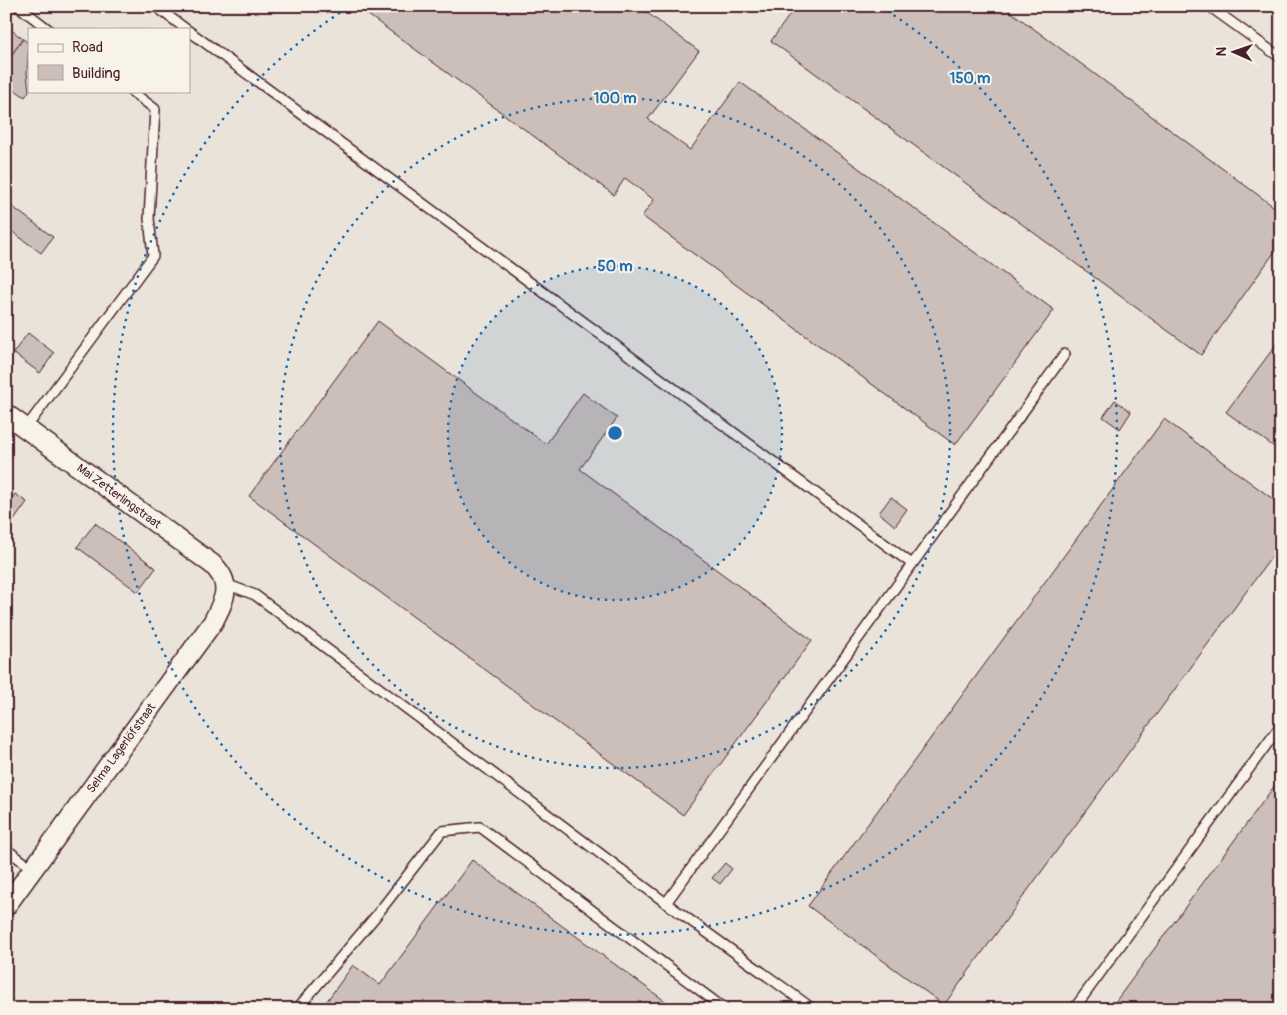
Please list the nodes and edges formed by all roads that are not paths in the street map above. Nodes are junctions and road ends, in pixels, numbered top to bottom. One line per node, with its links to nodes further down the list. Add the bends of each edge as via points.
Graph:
1 (18, 6): 4 (lane)
2 (155, 6): 5 (lane)
3 (1209, 6): 7 (lane)
4 (47, 28)
5 (185, 28)
6 (190, 32): 12 (lane)
7 (1281, 58)
8 (132, 92): 11 (lane, via 155,109 149,218 153,256)
9 (1065, 354): 12 (lane)
10 (6, 414): 11 (street, Mai Zetterlingstraat)
11 (26, 428): 13 (street, Mai Zetterlingstraat, via 212,564 222,572)
12 (912, 564): 17 (lane)
13 (226, 584): 16 (street, Selma Lagerlöfstraat, via 223,603 213,622); 17 (lane, via 255,595)
14 (1281, 725): 22 (lane)
15 (6, 848): 16 (lane)
16 (33, 869): 18 (street, Selma Lagerlöfstraat)
17 (666, 903): 21 (lane)
18 (6, 906)
19 (297, 1009): 20 (lane, via 375,918 442,831 480,827)
20 (725, 1009)
21 (813, 1009)
22 (1074, 1009)

